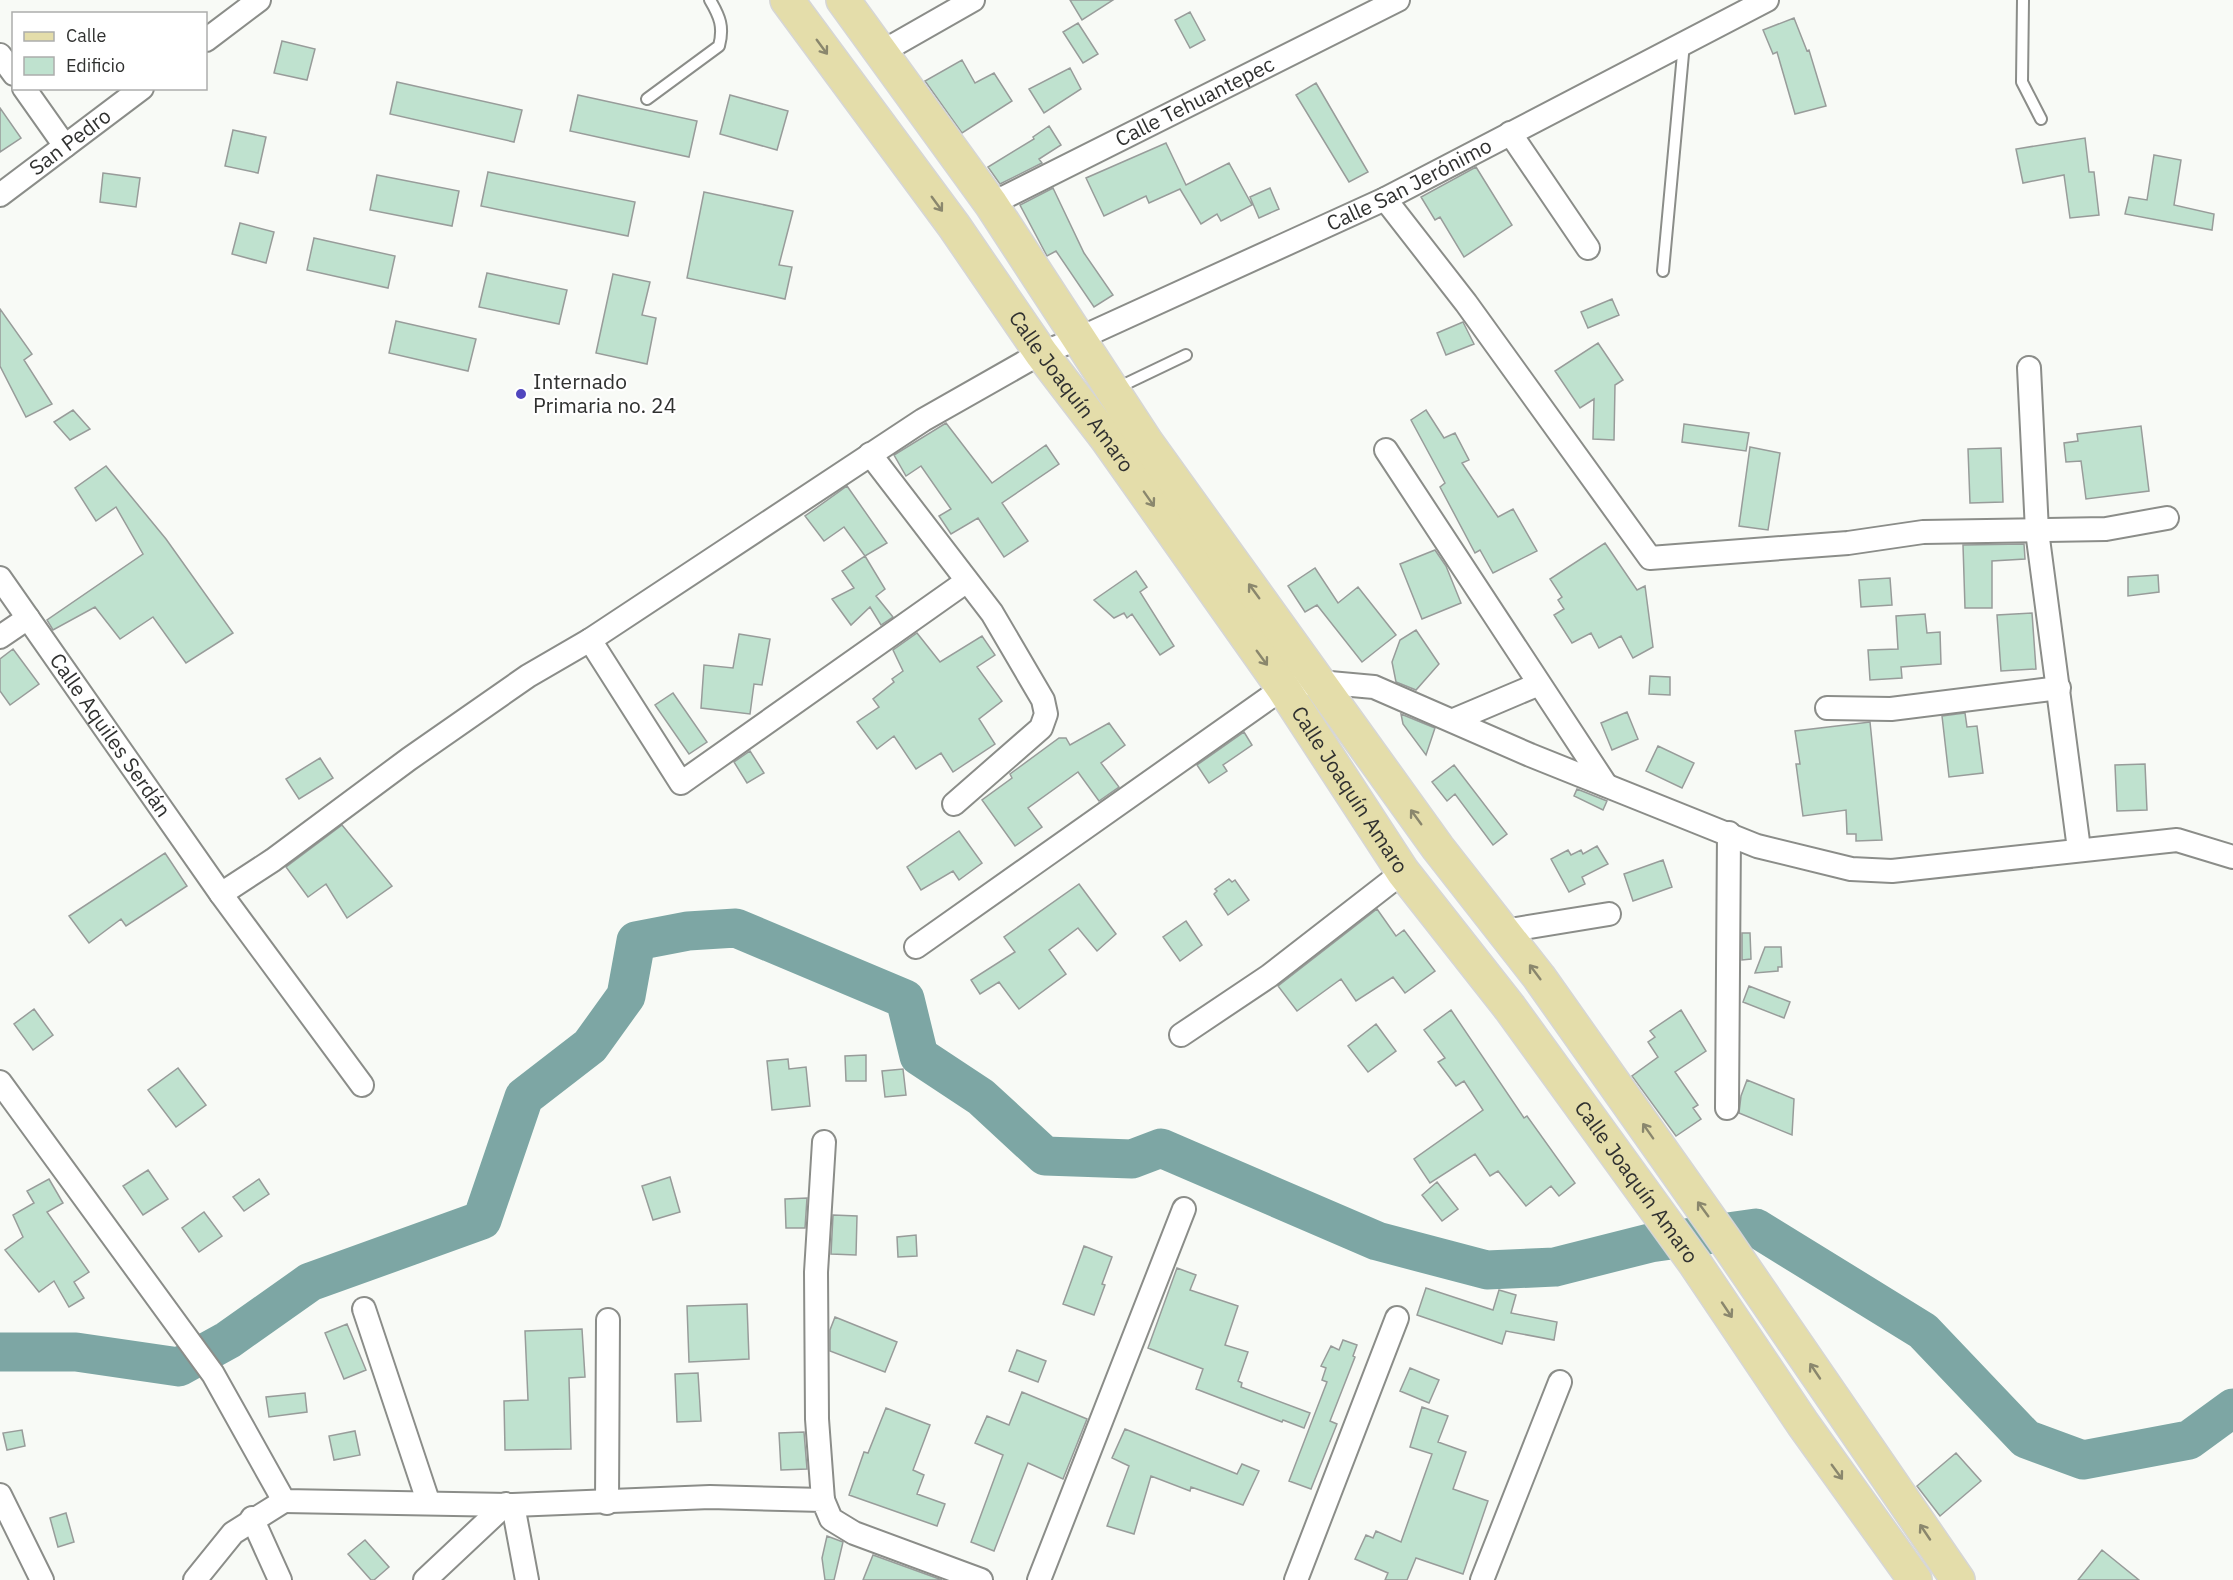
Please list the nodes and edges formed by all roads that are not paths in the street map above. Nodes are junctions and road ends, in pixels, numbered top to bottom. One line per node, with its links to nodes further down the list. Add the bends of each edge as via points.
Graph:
1 (259, 0): 9 (street)
2 (710, 0): 16 (lane, via 721,18 719,46)
3 (787, 0): 26 (main road, Calle Joaquín Amaro, one-way to 26, via 954,226)
4 (843, 0): 11 (main road, Calle Joaquín Amaro)
5 (973, 0): 11 (street)
6 (1398, 0): 22 (street, Calle Tehuantepec)
7 (1767, 0): 10 (street, Calle San Jerónimo)
8 (2023, 0): 17 (lane, via 2022,82)
9 (207, 39)
10 (1684, 43): 18 (street, Calle San Jerónimo); 24 (lane)
11 (880, 53): 22 (main road, Calle Joaquín Amaro)
12 (0, 55): 13 (street)
13 (12, 71)
14 (25, 90): 19 (street)
15 (139, 90): 19 (street, San Pedro)
16 (647, 99)
17 (2041, 119)
18 (1510, 133): 21 (street, Calle San Jerónimo); 23 (street)
19 (65, 147): 20 (street, San Pedro)
20 (0, 195)
21 (1385, 199): 25 (street, Calle San Jerónimo); 33 (street, via 1466,303 1650,558 1848,543 1923,532)
22 (991, 204): 25 (main road, Calle Joaquín Amaro)
23 (1588, 248)
24 (1663, 271)
25 (1078, 339): 26 (street, Calle San Jerónimo); 29 (main road, Calle Joaquín Amaro)
26 (1041, 352): 31 (street, Calle San Jerónimo); 41 (main road, Calle Joaquín Amaro, one-way to 41)
27 (1186, 355): 29 (lane)
28 (2029, 368): 33 (street)
29 (1112, 391): 39 (main road, Calle Joaquín Amaro, one-way to 29)
30 (1386, 450): 40 (street)
31 (870, 454): 35 (street); 38 (street, Calle San Jerónimo)
32 (2167, 518): 33 (street, via 2106,529)
33 (2037, 531): 42 (street)
34 (0, 578): 36 (street, Calle Aquiles Serdán)
35 (967, 581): 38 (street, via 681,783); 46 (street, via 1017,652 1043,700 1046,714 1041,728)
36 (28, 618): 37 (street); 51 (street, Calle Aquiles Serdán)
37 (0, 637)
38 (590, 640): 51 (street, Calle San Jerónimo, via 528,676)
39 (1319, 682): 41 (street); 44 (street, via 1374,687); 53 (main road, Calle Joaquín Amaro, one-way to 39, via 1438,848)
40 (1539, 684): 44 (street); 45 (street)
41 (1283, 688): 50 (main road, Calle Joaquín Amaro); 54 (street)
42 (2059, 688): 43 (street, via 1891,709); 48 (street)
43 (1827, 708)
44 (1454, 720): 45 (street)
45 (1605, 785): 47 (street)
46 (954, 804)
47 (1729, 833): 48 (street, via 1757,846 1851,869 1892,871); 58 (street)
48 (2079, 849): 49 (street, via 2177,840)
49 (2233, 857)
50 (1403, 873): 55 (street, via 1269,976); 81 (main road, Calle Joaquín Amaro, one-way to 81, via 1510,1008 1659,1213)
51 (221, 894): 57 (street, Calle Aquiles Serdán)
52 (1609, 914): 53 (street)
53 (1504, 931): 82 (main road, Calle Joaquín Amaro, one-way to 53, via 1724,1239)
54 (916, 947)
55 (1181, 1035)
56 (0, 1082): 67 (street, via 213,1374)
57 (362, 1085)
58 (1727, 1108)
59 (824, 1142): 66 (street, via 816,1272 817,1419)
60 (1184, 1209): 78 (street)
61 (364, 1309): 68 (street)
62 (1397, 1318): 79 (street)
63 (608, 1320): 69 (street)
64 (1560, 1382): 80 (street)
65 (0, 1495): 72 (street)
66 (823, 1500): 69 (street, via 710,1497); 77 (street, via 831,1519 854,1533)
67 (284, 1501): 68 (street); 71 (street)
68 (428, 1501): 70 (street)
69 (607, 1503): 70 (street)
70 (509, 1504): 75 (street); 76 (street)
71 (252, 1518): 73 (street, via 233,1533); 74 (street)
72 (42, 1580)
73 (195, 1580)
74 (280, 1580)
75 (425, 1580)
76 (527, 1580)
77 (981, 1580)
78 (1039, 1580)
79 (1296, 1580)
80 (1482, 1580)
81 (1915, 1580)
82 (1958, 1580)

